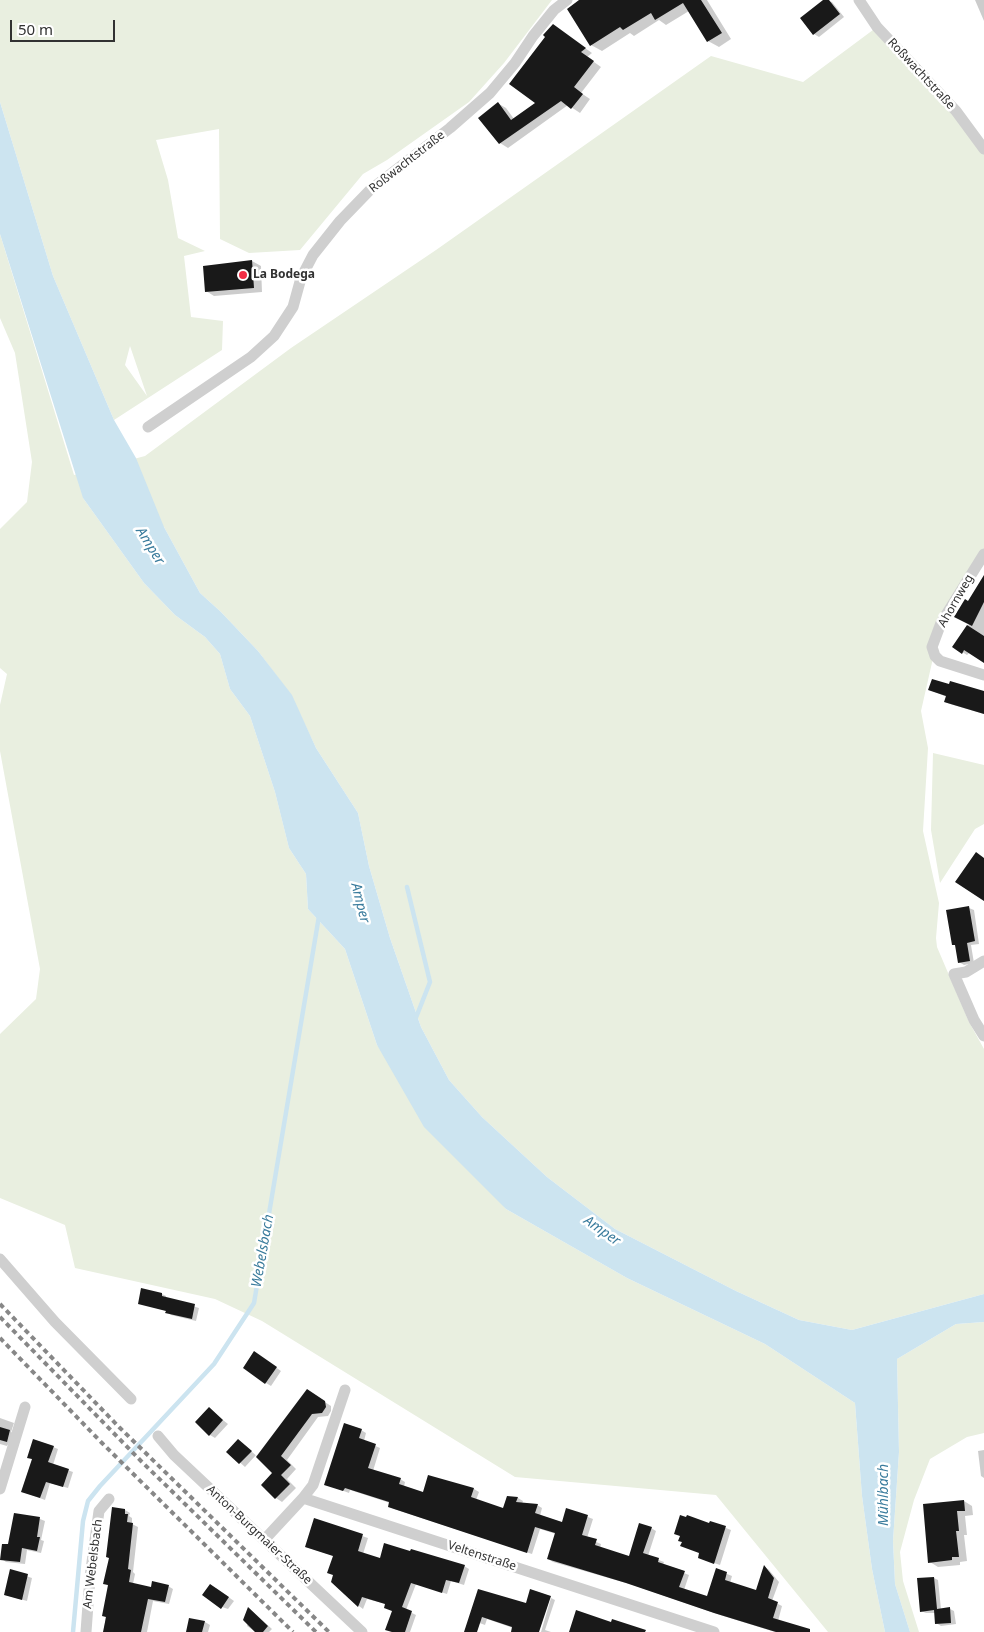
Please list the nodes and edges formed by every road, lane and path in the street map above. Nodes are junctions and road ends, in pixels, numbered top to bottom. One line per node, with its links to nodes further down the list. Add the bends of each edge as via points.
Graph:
1 (567, 0): 4 (street, Roßwachtstraße, via 554,10 490,93 370,190 340,221 313,255 301,278 293,307 274,336 251,357)
2 (858, 0): 3 (street, Roßwachtstraße, via 877,27 956,111)
3 (984, 149)
4 (148, 427)
5 (984, 554): 6 (street, Ahornweg, via 941,623 932,647 940,661)
6 (984, 675)
7 (984, 961): 8 (street, via 966,972 954,974)
8 (984, 1036)
9 (0, 1260): 11 (street)
10 (345, 1390): 15 (street, via 313,1485)
11 (131, 1399)
12 (25, 1407): 14 (street)
13 (158, 1436): 17 (street, Anton-Burgmaier-Straße)
14 (0, 1489)
15 (304, 1498): 17 (street); 18 (street, Veltenstraße)
16 (109, 1499): 19 (street, Am Webelsbach, via 99,1511)
17 (264, 1539): 20 (street, Anton-Burgmaier-Straße)
18 (679, 1626): 21 (street, Veltenstraße)
19 (86, 1632)
20 (362, 1632)
21 (714, 1632)

